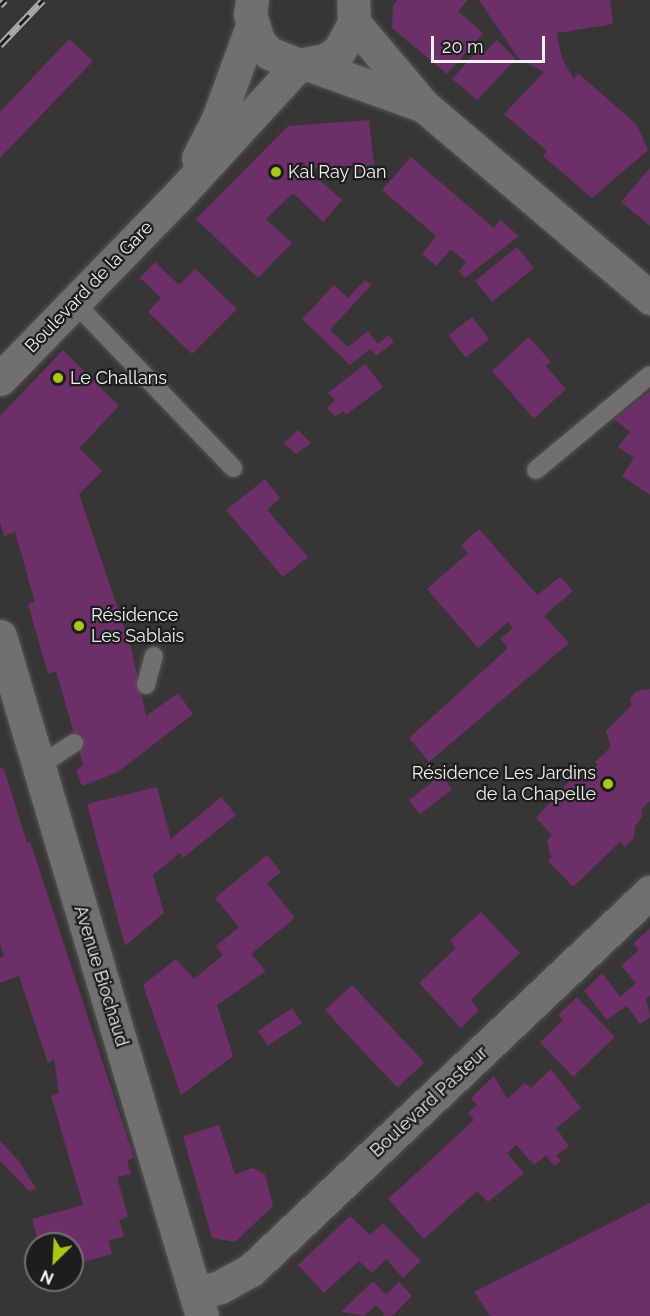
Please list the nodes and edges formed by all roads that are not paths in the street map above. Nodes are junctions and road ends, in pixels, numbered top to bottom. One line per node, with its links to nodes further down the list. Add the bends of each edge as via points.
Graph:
1 (251, 7): 3 (street, via 269,53); 5 (street, Boulevard de la Gare, via 218,119)
2 (356, 8): 3 (street, via 339,51); 4 (street)
3 (304, 65): 4 (street); 5 (street, Boulevard de la Gare)
4 (424, 106): 6 (street)
5 (178, 196): 7 (street, Boulevard de la Gare)
6 (650, 298)
7 (74, 302): 9 (street, Boulevard de la Gare); 10 (lane)
8 (650, 375): 11 (lane)
9 (0, 379)
10 (233, 468)
11 (536, 470)
12 (0, 636): 16 (street, Avenue Biochaud)
13 (154, 656): 14 (lane)
14 (146, 685)
15 (74, 743): 16 (lane)
16 (39, 766): 18 (street, Avenue Biochaud)
17 (650, 892): 18 (street, Boulevard Pasteur, via 251,1270 220,1287)
18 (199, 1305)

